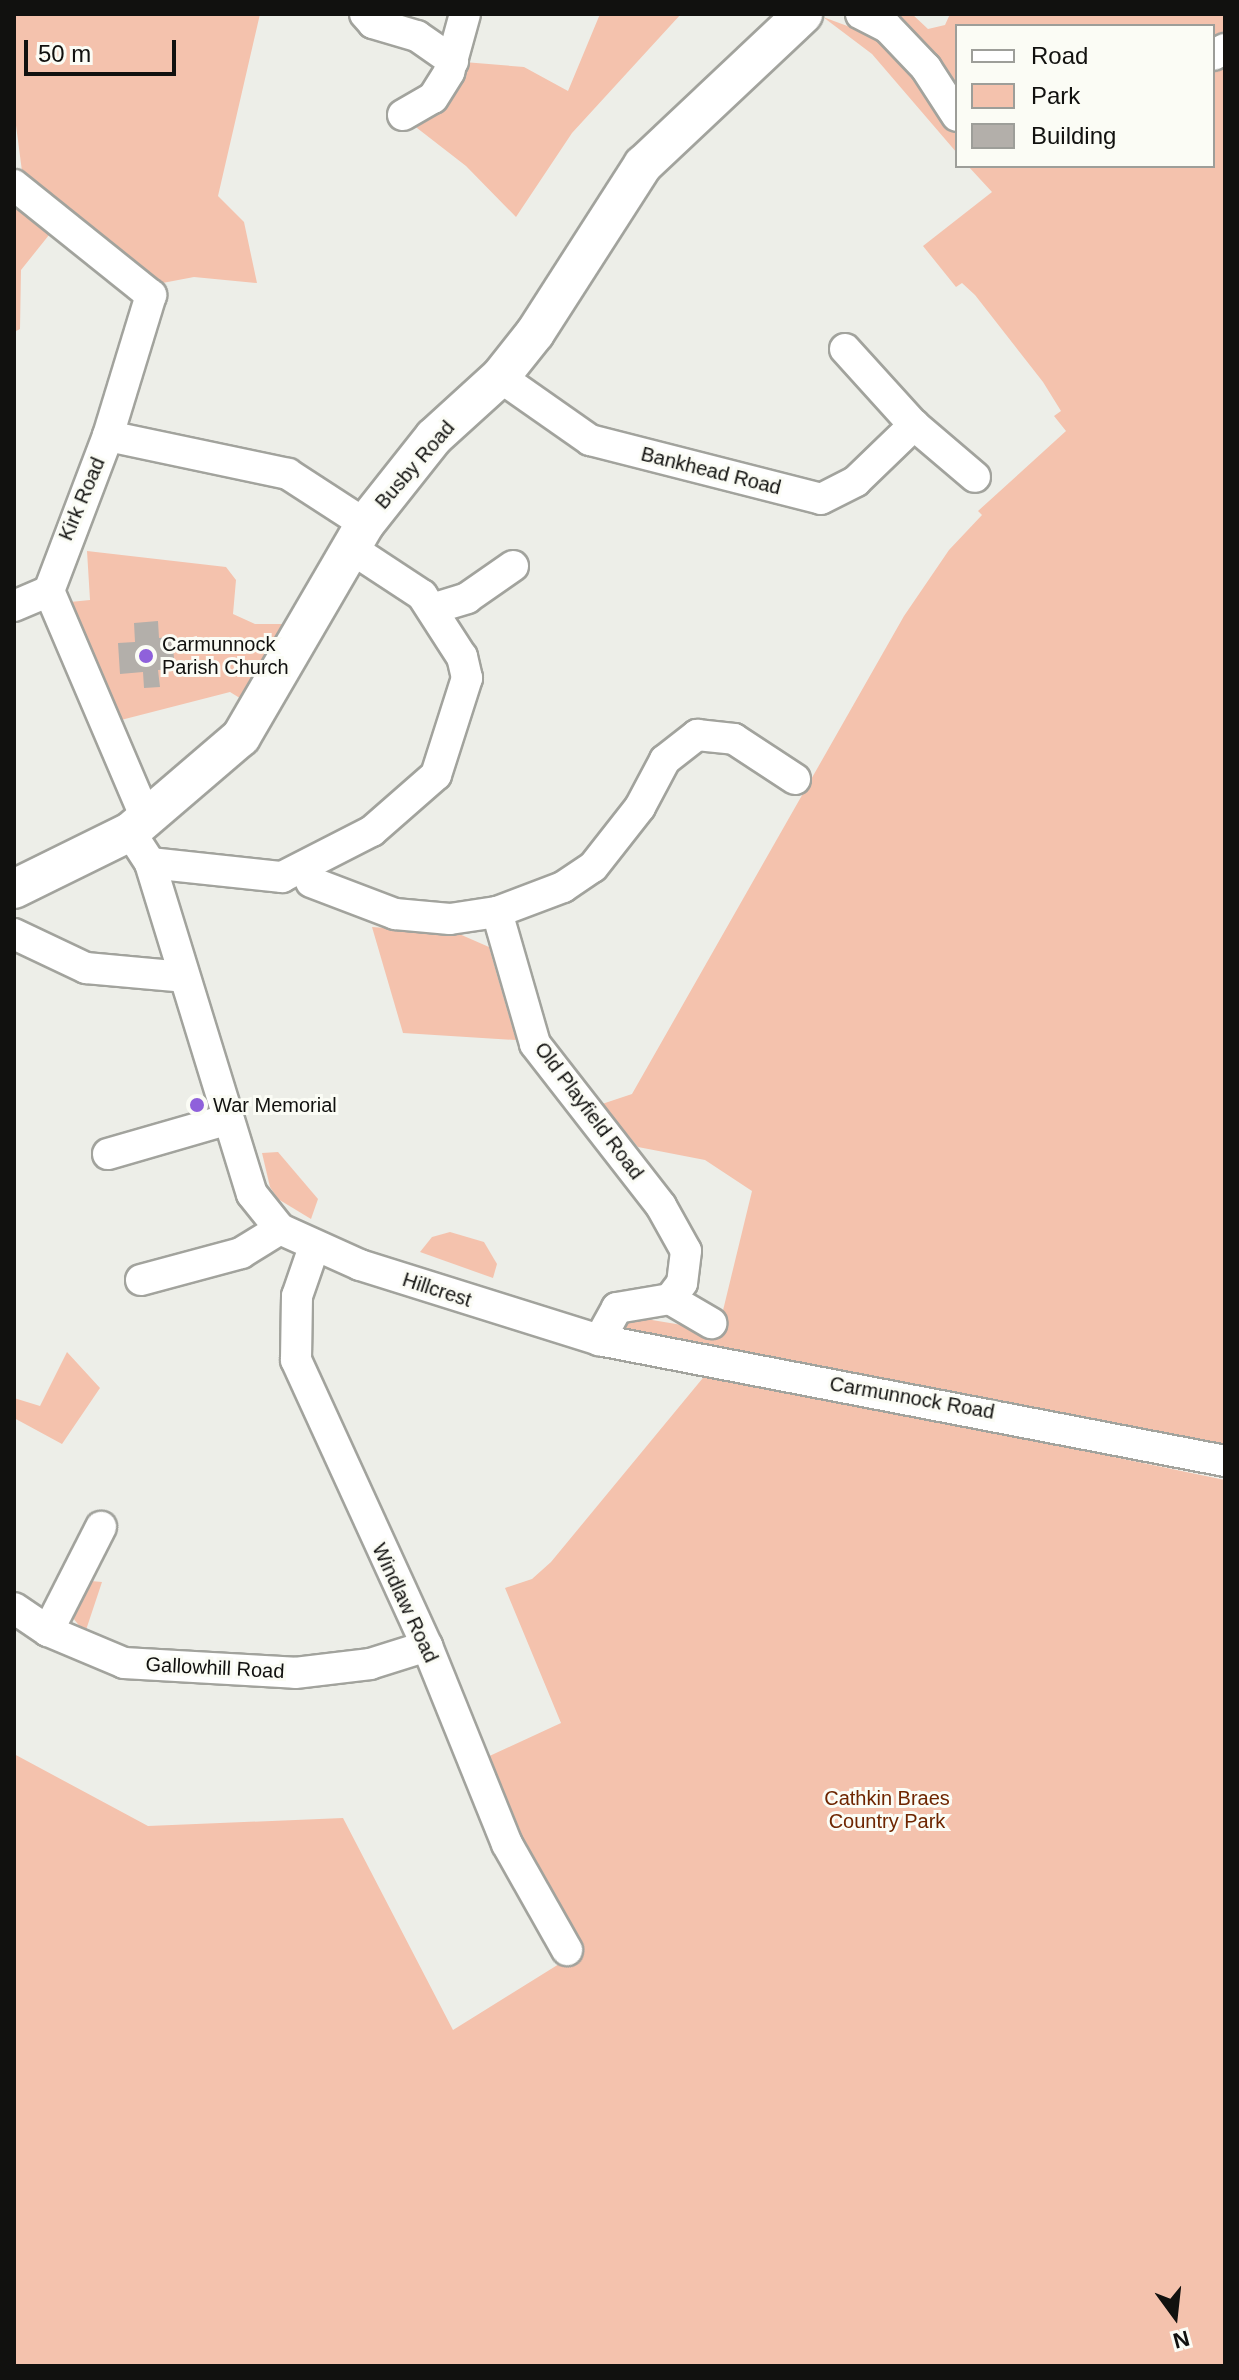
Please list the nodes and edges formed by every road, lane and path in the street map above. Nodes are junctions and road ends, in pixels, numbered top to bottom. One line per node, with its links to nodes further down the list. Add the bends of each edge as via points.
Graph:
1 (365, 14): 5 (street, via 373,23 417,36)
2 (465, 14): 5 (street)
3 (803, 14): 10 (main road, Busby Road, via 643,165)
4 (861, 14): 6 (street, via 887,27 926,68)
5 (453, 61): 7 (street, via 433,98)
6 (955, 113)
7 (403, 115)
8 (14, 185): 12 (street, via 151,295)
9 (845, 349): 11 (street)
10 (500, 377): 11 (street, Bankhead Road, via 590,440 821,499 856,481); 14 (main road, Busby Road, via 434,437)
11 (914, 425): 13 (street)
12 (108, 436): 14 (street, Kirk Road, via 288,474); 16 (street, Kirk Road)
13 (975, 477)
14 (358, 536): 18 (street, Kirk Road); 20 (main road, Busby Road, via 241,737)
15 (513, 566): 18 (street, via 467,598)
16 (49, 591): 17 (street); 20 (street)
17 (14, 606)
18 (435, 608): 20 (street, via 467,678 436,775 372,831 282,877)
19 (788, 767): 23 (street, via 734,739 697,735 665,760 640,807 593,867 563,887)
20 (142, 838): 22 (main road, Busby Road); 25 (street)
21 (311, 882): 23 (street, via 358,892 422,918)
22 (14, 889)
23 (497, 912): 31 (street, Old Playfield Road, via 535,1044 677,1230 686,1270)
24 (14, 934): 25 (street, via 86,968)
25 (184, 977): 26 (street, Hillcrest)
26 (226, 1120): 27 (street); 28 (street, Hillcrest, via 252,1194)
27 (108, 1154)
28 (280, 1229): 29 (street, Hillcrest); 30 (street, via 241,1253)
29 (314, 1247): 33 (street, Hillcrest); 38 (street, Windlaw Road, via 297,1296 296,1360)
30 (141, 1280)
31 (670, 1299): 32 (street); 33 (street, via 617,1308)
32 (711, 1323)
33 (599, 1340): 34 (street, Carmunnock Road)
34 (1225, 1461)
35 (101, 1527): 37 (street)
36 (14, 1608): 37 (street, Gallowhill Road)
37 (48, 1631): 38 (street, Gallowhill Road, via 124,1663 295,1673 370,1664)
38 (427, 1646): 39 (street, Windlaw Road, via 507,1844)
39 (567, 1950)

